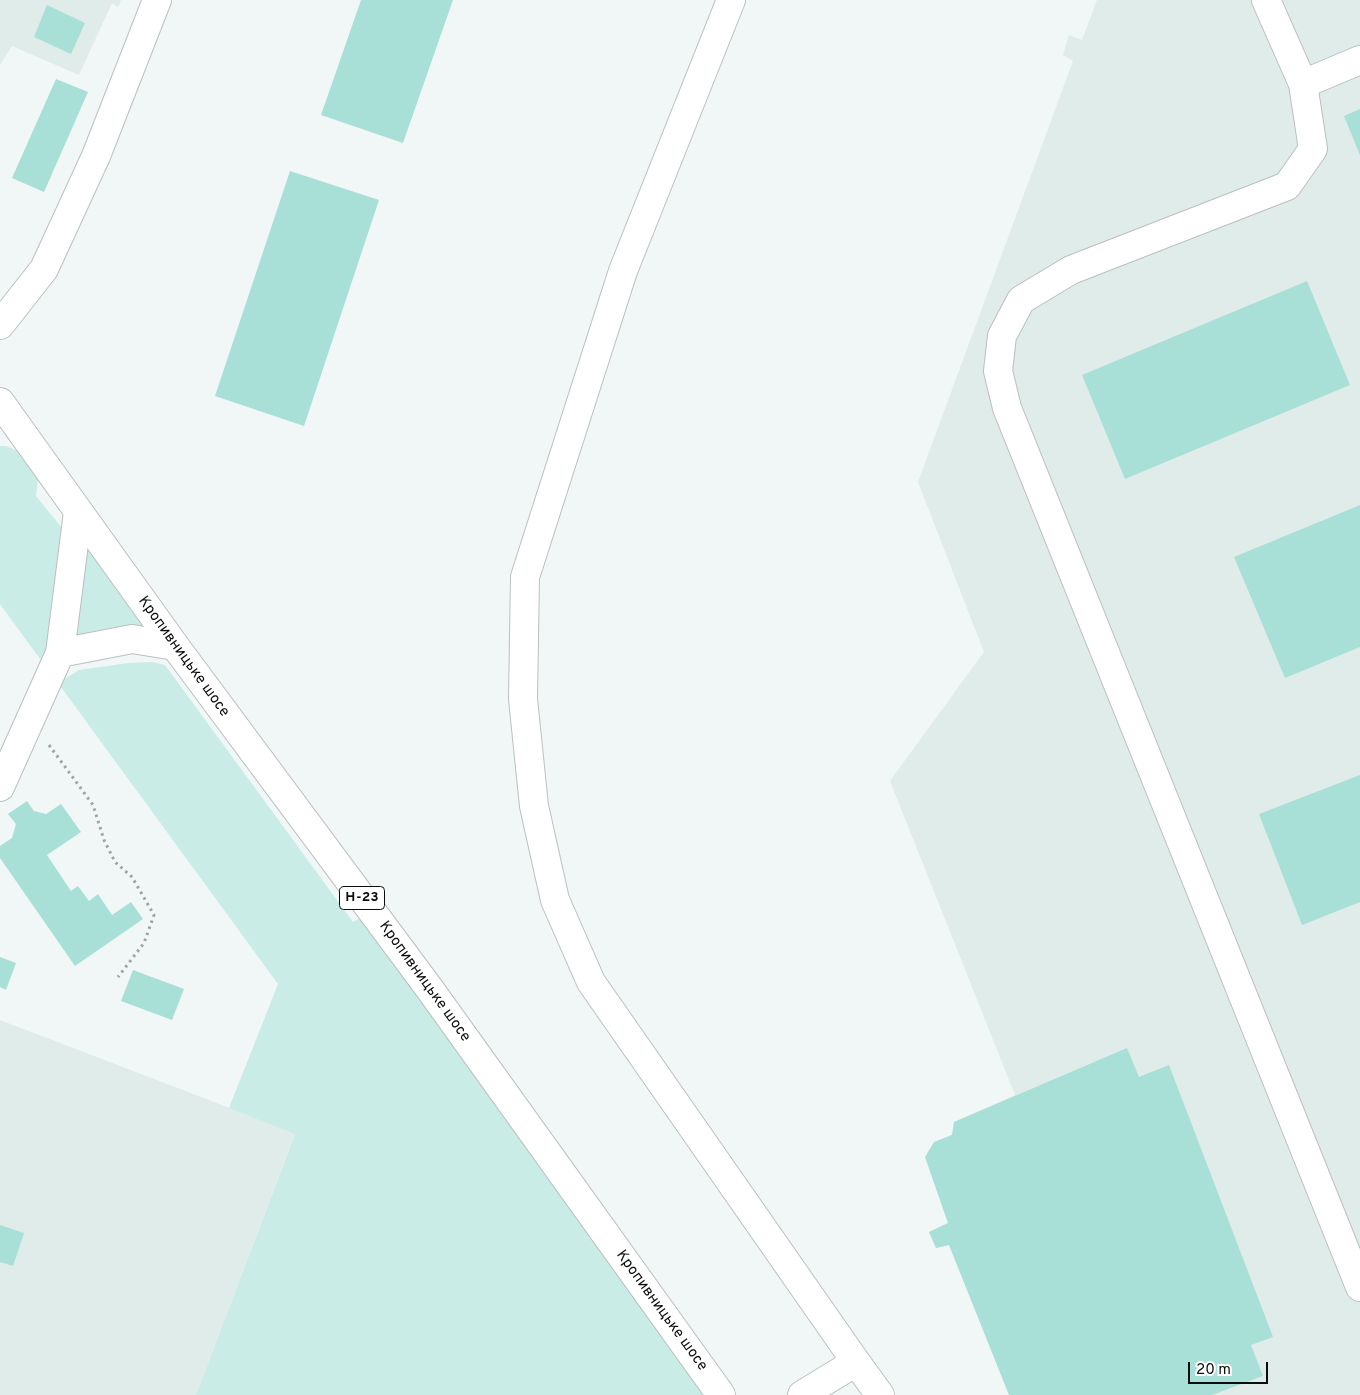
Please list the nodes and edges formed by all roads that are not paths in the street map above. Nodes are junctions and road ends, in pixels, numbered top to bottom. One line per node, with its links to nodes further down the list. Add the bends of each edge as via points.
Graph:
1 (157, 0): 6 (main road, via 96,156 44,269)
2 (731, 0): 13 (main road, via 623,271 525,577 523,699 534,806 555,900 591,982)
3 (1266, 0): 5 (main road)
4 (1360, 60): 5 (main road)
5 (1303, 84): 12 (main road, via 1313,149 1288,186 1071,270 1021,300 1002,336 998,371 1011,418)
6 (0, 324)
7 (0, 402): 8 (main road, Кропивницьке шосе / Н-23)
8 (78, 512): 9 (main road, Кропивницьке шосе / Н-23); 10 (main road)
9 (175, 646): 10 (main road, via 132,639); 14 (main road, Кропивницьке шосе / Н-23, via 429,988)
10 (60, 653): 11 (main road)
11 (0, 787)
12 (1360, 1287)
13 (856, 1362): 15 (main road); 16 (main road)
14 (721, 1395)
15 (802, 1395)
16 (880, 1395)

